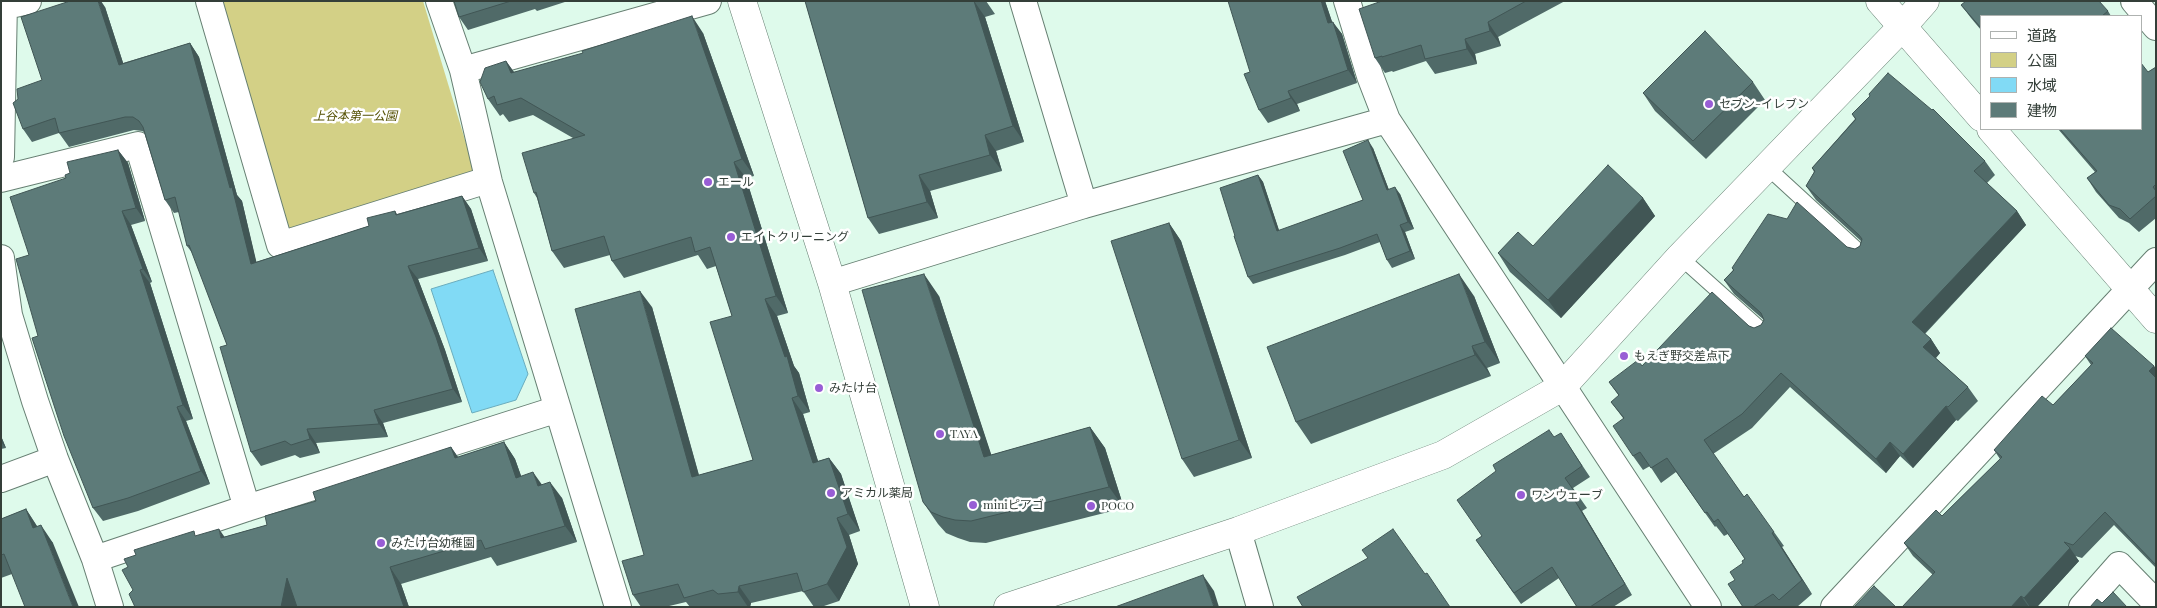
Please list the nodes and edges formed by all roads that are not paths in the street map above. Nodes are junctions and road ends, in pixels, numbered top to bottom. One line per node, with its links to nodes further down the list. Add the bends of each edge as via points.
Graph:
1 (209, 1): 20 (street, via 280,245)
2 (439, 1): 13 (street)
3 (708, 1): 13 (street)
4 (742, 1): 26 (street)
5 (1023, 1): 21 (street)
6 (1347, 1): 15 (street)
7 (1880, 1): 12 (street)
8 (1925, 1): 12 (street)
9 (2134, 1): 11 (street)
10 (9, 4): 17 (street)
11 (2156, 27)
12 (1902, 28): 14 (street); 18 (street)
13 (463, 70): 20 (street)
14 (1980, 116)
15 (1387, 120): 21 (street); 30 (street)
16 (1992, 130): 27 (street)
17 (1, 157)
18 (1767, 167): 22 (lane); 23 (street)
19 (1, 179): 34 (street, via 138,145)
20 (489, 182): 31 (street)
21 (1084, 205): 26 (street)
22 (1862, 255)
23 (1680, 257): 29 (lane); 30 (street)
24 (1, 258): 32 (street, via 9,315)
25 (2156, 261): 27 (street)
26 (832, 283): 40 (street)
27 (2131, 289): 28 (street); 44 (street)
28 (2156, 319)
29 (1765, 333)
30 (1562, 387): 35 (street, via 1443,454); 43 (street)
31 (558, 408): 34 (street); 39 (street)
32 (55, 459): 33 (street); 36 (street)
33 (1, 480)
34 (247, 508): 36 (street)
35 (1238, 532): 41 (street); 42 (street)
36 (95, 559): 38 (street)
37 (2156, 603): 45 (street, via 2119,565)
38 (110, 607)
39 (618, 607)
40 (925, 607)
41 (1008, 607)
42 (1260, 607)
43 (1708, 607)
44 (1834, 607)
45 (2082, 607)

